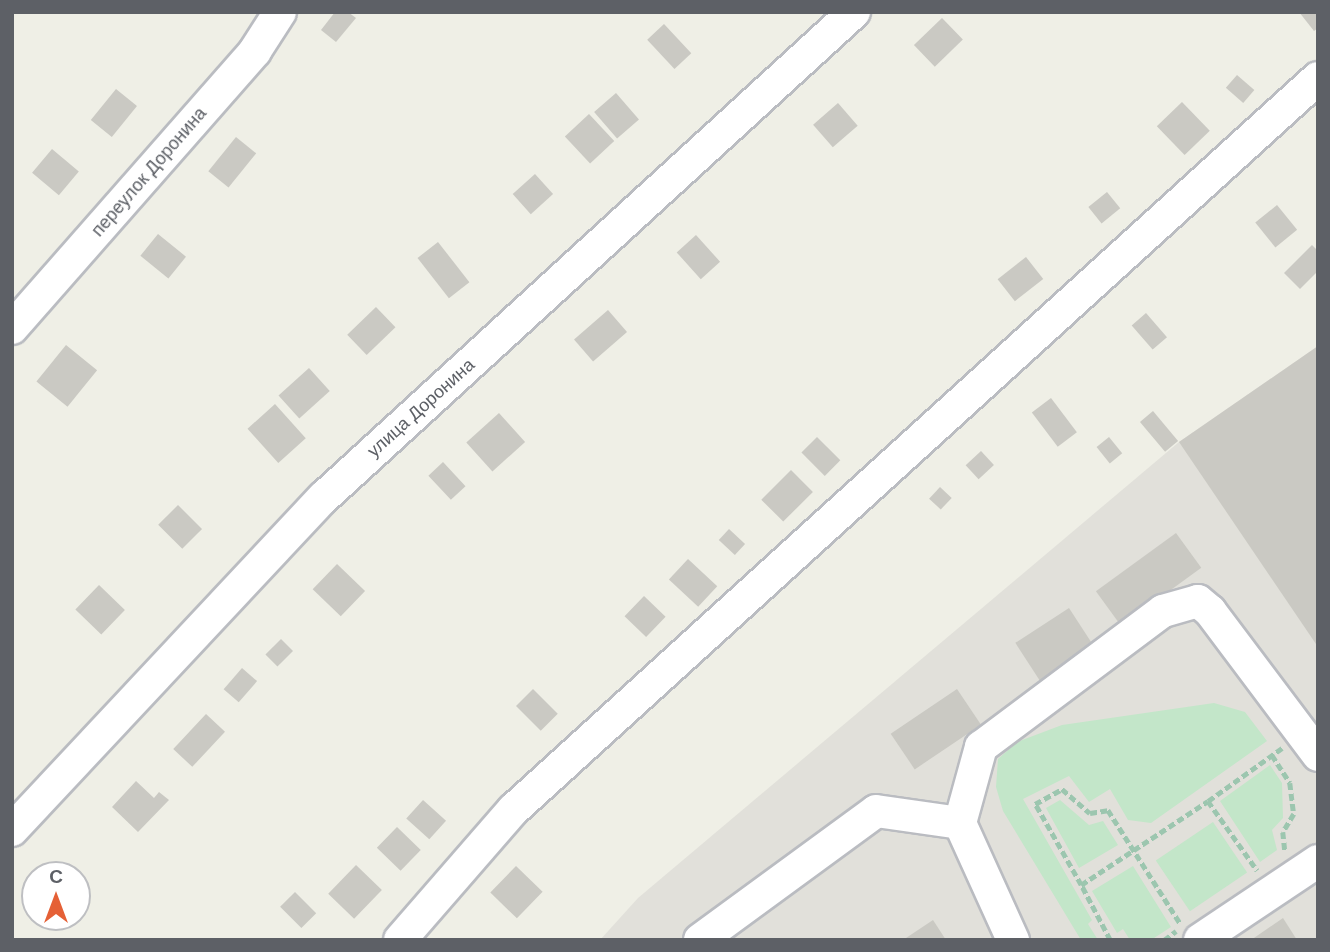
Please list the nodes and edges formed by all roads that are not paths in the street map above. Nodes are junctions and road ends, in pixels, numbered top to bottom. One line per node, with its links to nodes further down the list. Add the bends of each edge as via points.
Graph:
1 (280, 12): 4 (street, переулок Доронина, via 255,51)
2 (854, 12): 7 (street, улица Доронина, via 323,498)
3 (1318, 78): 10 (street, via 513,810)
4 (12, 328)
5 (1310, 744): 6 (street, via 1210,611 1198,601 1181,603 981,747)
6 (960, 823): 11 (street, via 876,811); 12 (street)
7 (13, 829)
8 (1318, 861): 9 (street)
9 (1192, 929)
10 (400, 940)
11 (700, 940)
12 (1013, 940)

